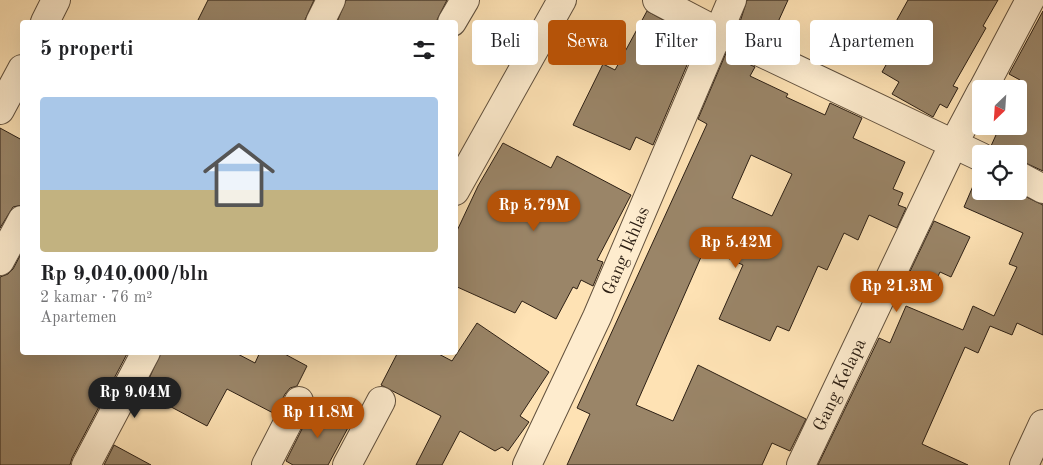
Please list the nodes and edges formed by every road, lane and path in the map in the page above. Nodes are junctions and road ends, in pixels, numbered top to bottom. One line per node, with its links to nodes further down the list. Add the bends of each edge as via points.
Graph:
1 (56, 0): 8 (street)
2 (331, 0): 9 (street)
3 (465, 0): 10 (street)
4 (562, 0): 19 (street)
5 (732, 0): 11 (street, Gang Ikhlas)
6 (1030, 0): 13 (street, Gang Kelapa)
7 (660, 1): 11 (street)
8 (46, 20)
9 (321, 20)
10 (453, 20)
11 (720, 33): 16 (street); 30 (street, Gang Ikhlas, via 597,317)
12 (20, 73): 15 (street)
13 (987, 80)
14 (972, 109): 16 (street, Gang Kelapa)
15 (0, 110)
16 (954, 143): 17 (street); 31 (street, Gang Kelapa)
17 (972, 152)
18 (1027, 180): 20 (street)
19 (458, 186)
20 (1043, 189)
21 (20, 224): 22 (street)
22 (0, 261)
23 (144, 355): 27 (street)
24 (299, 401): 28 (street)
25 (381, 401): 29 (street)
26 (1043, 424): 32 (street)
27 (86, 465)
28 (266, 465)
29 (347, 465)
30 (527, 465)
31 (801, 465)
32 (1024, 465)

